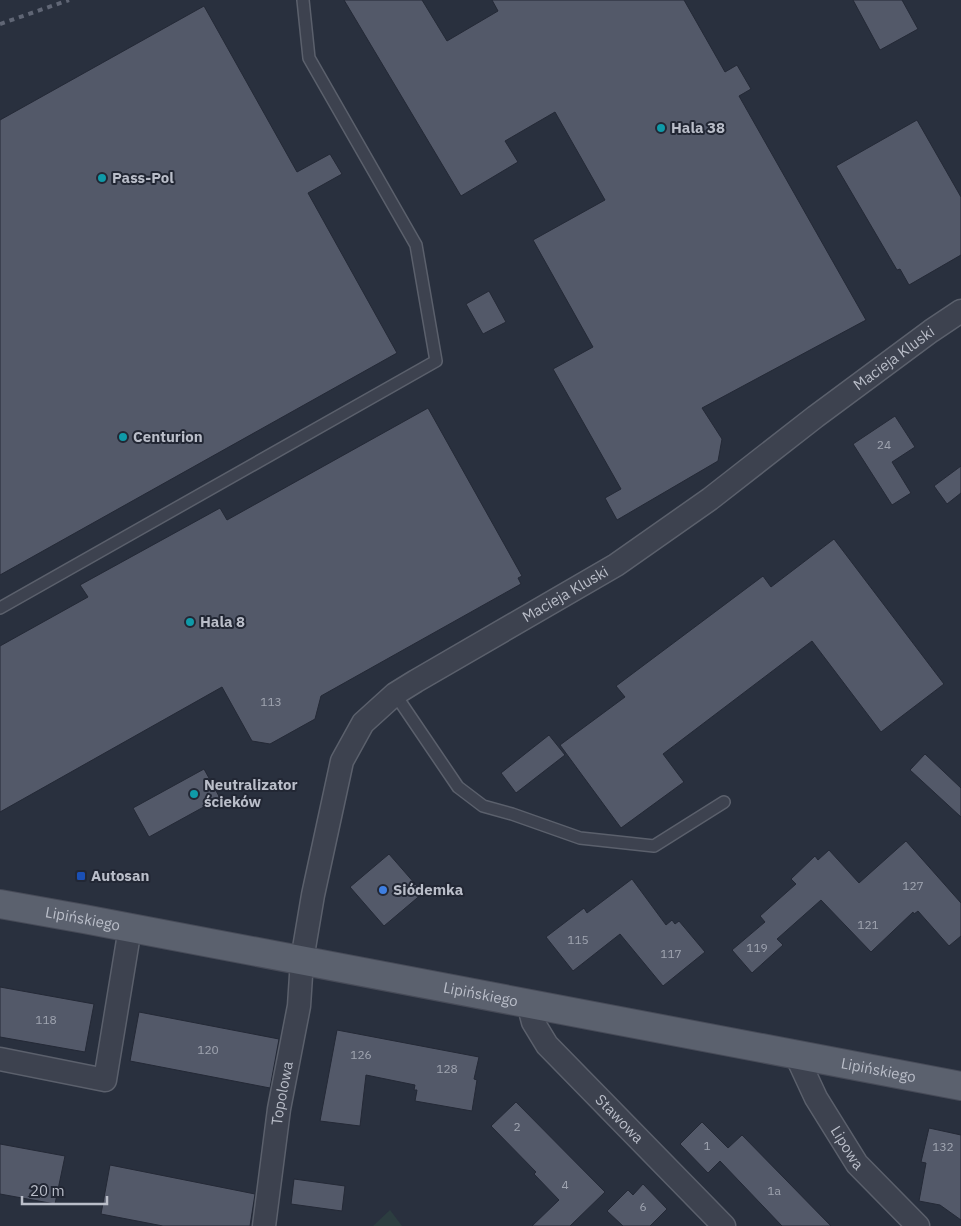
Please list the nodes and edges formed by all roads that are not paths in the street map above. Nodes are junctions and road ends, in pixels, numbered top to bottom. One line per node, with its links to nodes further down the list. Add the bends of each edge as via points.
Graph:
1 (303, 0): 3 (lane, via 309,58 416,245 436,361)
2 (961, 311): 4 (street, Macieja Kluski, via 822,411 710,499 616,565)
3 (0, 608)
4 (395, 694): 5 (lane, via 458,787 483,806 580,838 654,846); 8 (street, Macieja Kluski, via 363,723 342,761)
5 (724, 802)
6 (0, 904): 7 (main road, Lipińskiego)
7 (130, 928): 8 (main road, Lipińskiego); 11 (street, via 105,1080)
8 (302, 960): 9 (main road, Lipińskiego); 13 (street, Topolowa, via 299,1006 279,1109)
9 (528, 1003): 10 (main road, Lipińskiego); 14 (street, Stawowa, via 533,1022 547,1045)
10 (796, 1055): 12 (main road, Lipińskiego); 15 (street, Lipowa, via 816,1098 857,1164)
11 (0, 1059)
12 (961, 1086)
13 (264, 1226)
14 (724, 1226)
15 (918, 1226)

